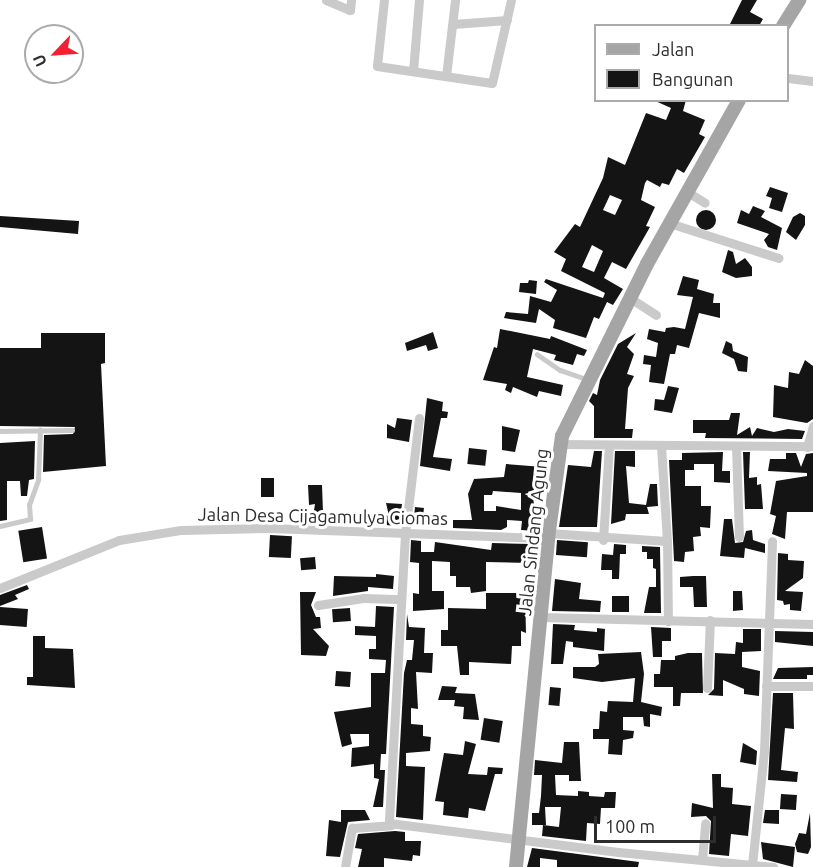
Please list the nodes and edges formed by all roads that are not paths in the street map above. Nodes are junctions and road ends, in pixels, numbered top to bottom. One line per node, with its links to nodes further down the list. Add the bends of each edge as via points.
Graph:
1 (326, 0): 2 (street, via 350,10)
2 (351, 0)
3 (384, 0): 11 (street, via 377,66)
4 (419, 0): 11 (street)
5 (455, 0): 9 (street)
6 (511, 0): 8 (street)
7 (799, 0): 10 (main road)
8 (507, 20): 9 (street); 12 (street, via 492,82)
9 (453, 24): 12 (street)
10 (784, 24)
11 (413, 71): 12 (street)
12 (446, 76)
13 (789, 78): 14 (street)
14 (813, 81)
15 (738, 102): 16 (main road, Jalan Sindang Agung)
16 (686, 191): 17 (street); 18 (main road, Jalan Sindang Agung)
17 (705, 202)
18 (669, 223): 19 (street); 20 (main road, Jalan Sindang Agung)
19 (779, 258)
20 (630, 298): 21 (street); 23 (main road, Jalan Sindang Agung)
21 (656, 315)
22 (537, 354): 23 (lane, via 560,370)
23 (589, 380): 29 (main road, Jalan Sindang Agung)
24 (419, 418): 35 (street)
25 (813, 426): 33 (street)
26 (0, 430): 27 (lane)
27 (40, 430): 28 (lane); 34 (lane, via 38,480 29,505 30,519)
28 (72, 430)
29 (560, 444): 30 (street); 36 (main road, Jalan Sindang Agung)
30 (609, 445): 31 (street); 38 (street)
31 (661, 446): 32 (street); 40 (street)
32 (736, 447): 33 (street); 37 (street)
33 (810, 447)
34 (0, 526)
35 (405, 534): 36 (street, Jalan Desa Cijagamulya Ciomas); 41 (street, Jalan Desa Cijagamulya Ciomas, via 189,530 119,540); 42 (street)
36 (548, 535): 38 (street, Jalan Desa Cijagamulya Ciomas); 44 (main road, Jalan Sindang Agung)
37 (739, 537)
38 (603, 540): 40 (street, Jalan Desa Cijagamulya Ciomas)
39 (772, 541): 47 (street)
40 (667, 542): 45 (street)
41 (0, 588)
42 (401, 599): 43 (street, via 364,598); 53 (street)
43 (318, 605)
44 (541, 617): 45 (street); 54 (main road, Jalan Sindang Agung)
45 (668, 621): 46 (street)
46 (710, 621): 47 (street); 51 (street)
47 (770, 621): 48 (street); 49 (street)
48 (813, 624)
49 (766, 686): 50 (street); 56 (street)
50 (813, 686)
51 (706, 688)
52 (705, 823): 55 (street)
53 (391, 825): 54 (street); 57 (street, via 352,828)
54 (519, 837): 55 (street, via 562,846); 58 (main road, Jalan Sindang Agung)
55 (702, 860): 56 (street)
56 (756, 866): 59 (street)
57 (345, 867)
58 (516, 867)
59 (773, 867)

